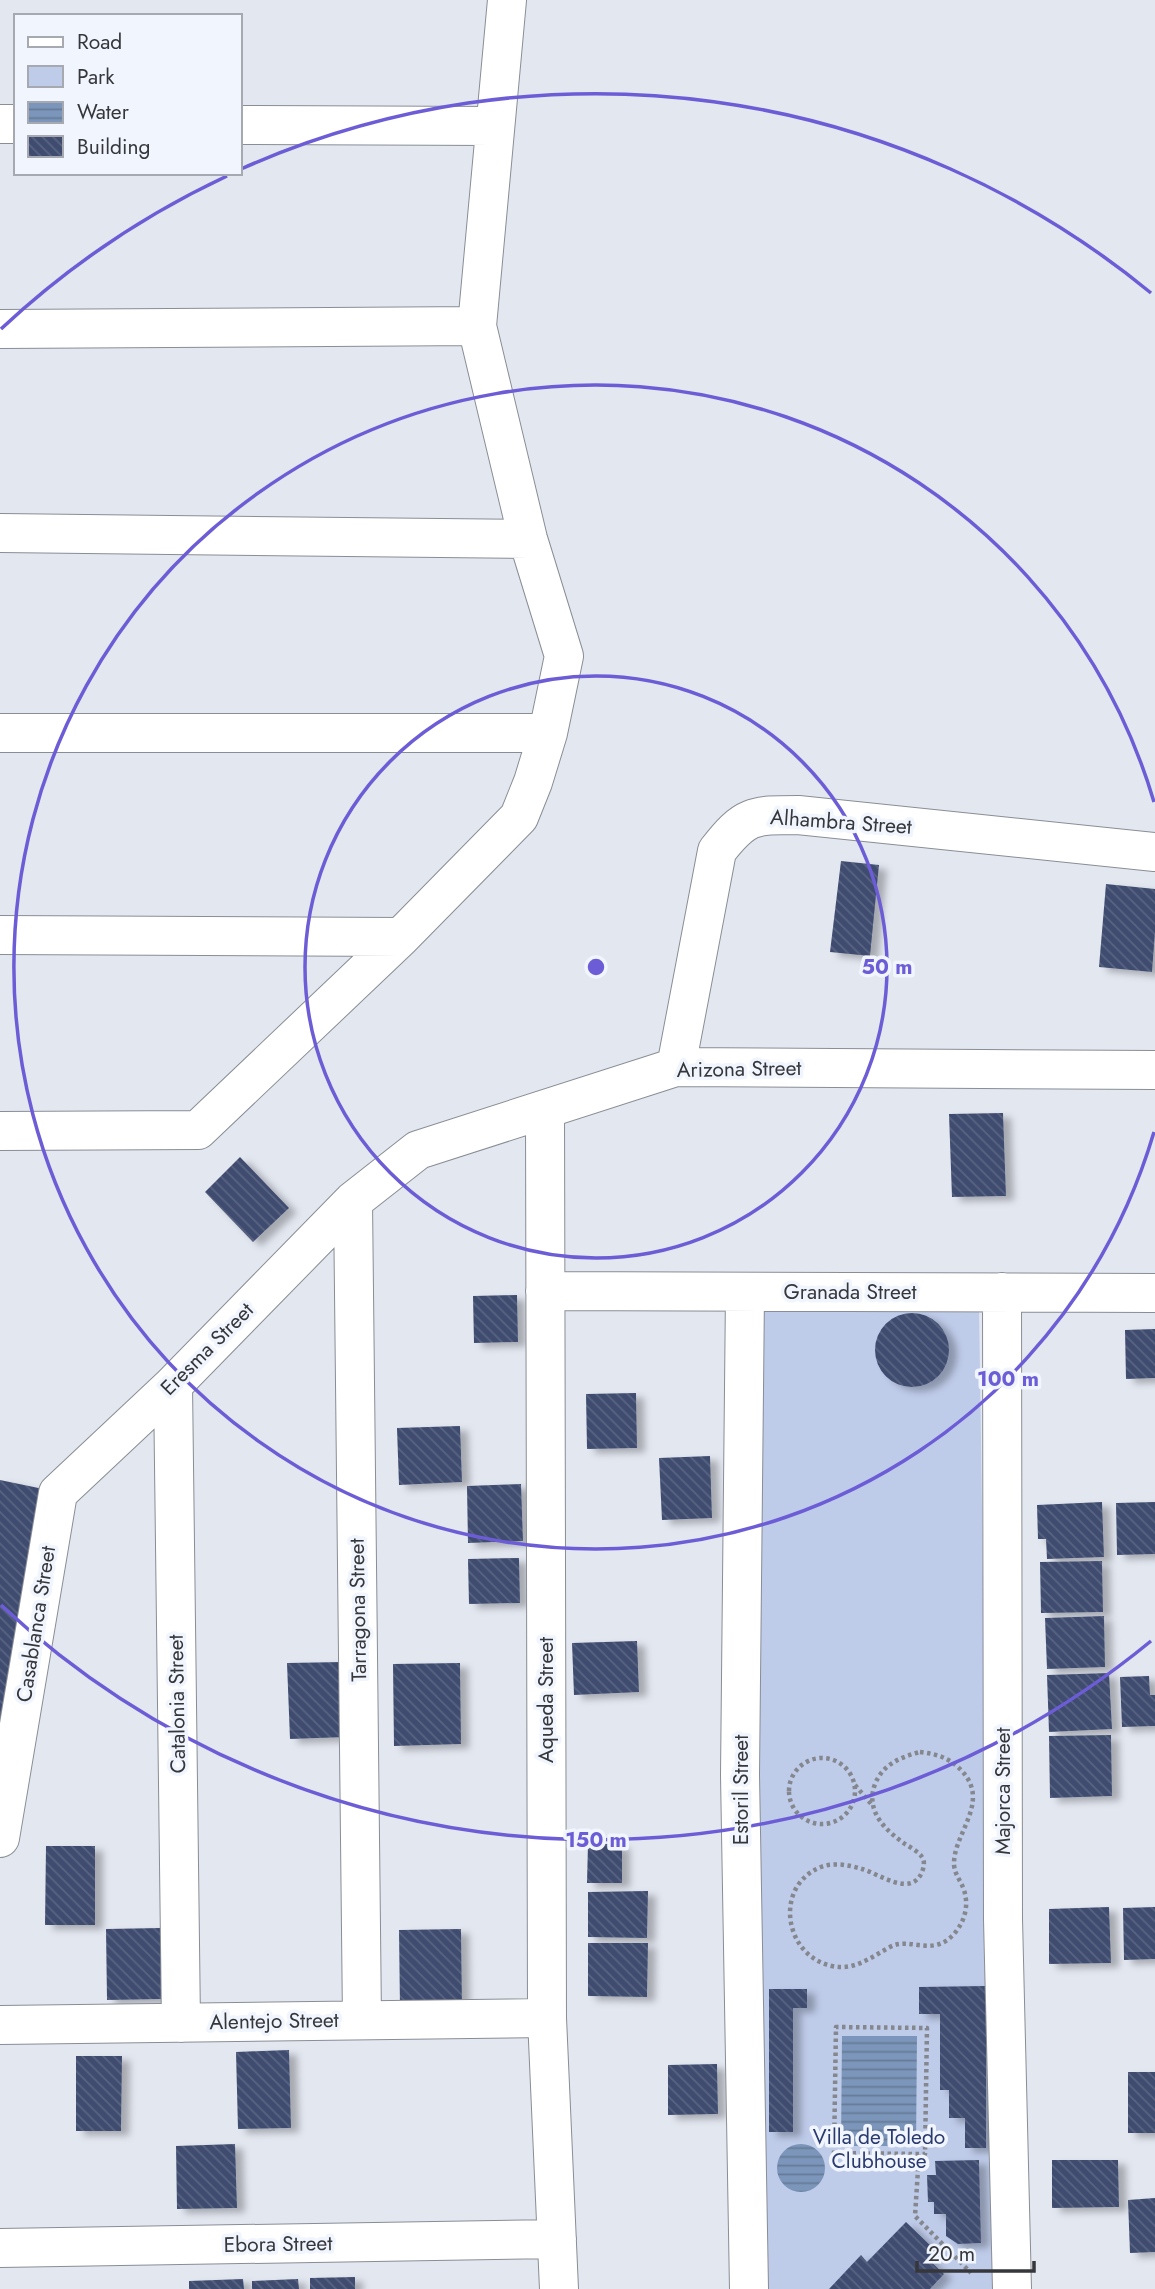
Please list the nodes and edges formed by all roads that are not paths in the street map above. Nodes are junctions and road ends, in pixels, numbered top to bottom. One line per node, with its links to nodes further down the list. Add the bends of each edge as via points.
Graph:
1 (507, 0): 3 (street)
2 (242, 125): 3 (street)
3 (494, 126): 4 (street)
4 (477, 326): 5 (street); 7 (street)
5 (0, 329)
6 (0, 533): 7 (street)
7 (528, 539): 9 (street, via 564,656)
8 (0, 733): 9 (street)
9 (548, 733): 12 (street, via 519,817)
10 (1155, 852): 13 (street, Alhambra Street, via 761,815 736,827 717,851)
11 (0, 935): 12 (street)
12 (401, 937): 16 (street, via 198,1130)
13 (676, 1066): 14 (street, Arizona Street); 15 (street, Arizona Street)
14 (1155, 1070)
15 (545, 1110): 17 (street, Arizona Street, via 418,1150); 18 (street, Aqueda Street)
16 (0, 1131)
17 (353, 1201): 22 (street, Eresma Street); 26 (street, Tarragona Street)
18 (545, 1291): 19 (street, Granada Street); 25 (street, Aqueda Street)
19 (745, 1292): 20 (street, Granada Street); 33 (street, Estoril Street, via 740,1775)
20 (1002, 1293): 21 (street, Granada Street); 31 (street, Majorca Street, via 1003,1919)
21 (1155, 1293)
22 (173, 1385): 23 (street, Eresma Street); 27 (street, Catalonia Street)
23 (58, 1493): 24 (street, Casablanca Street)
24 (0, 1838)
25 (547, 2018): 26 (street, Alentejo Street); 29 (street, Aqueda Street)
26 (362, 2020): 27 (street, Alentejo Street)
27 (181, 2023): 28 (street, Alentejo Street)
28 (0, 2025)
29 (557, 2239): 30 (street, Ebora Street); 32 (street, Aqueda Street)
30 (0, 2248)
31 (995, 2284)
32 (559, 2289)
33 (749, 2289)

